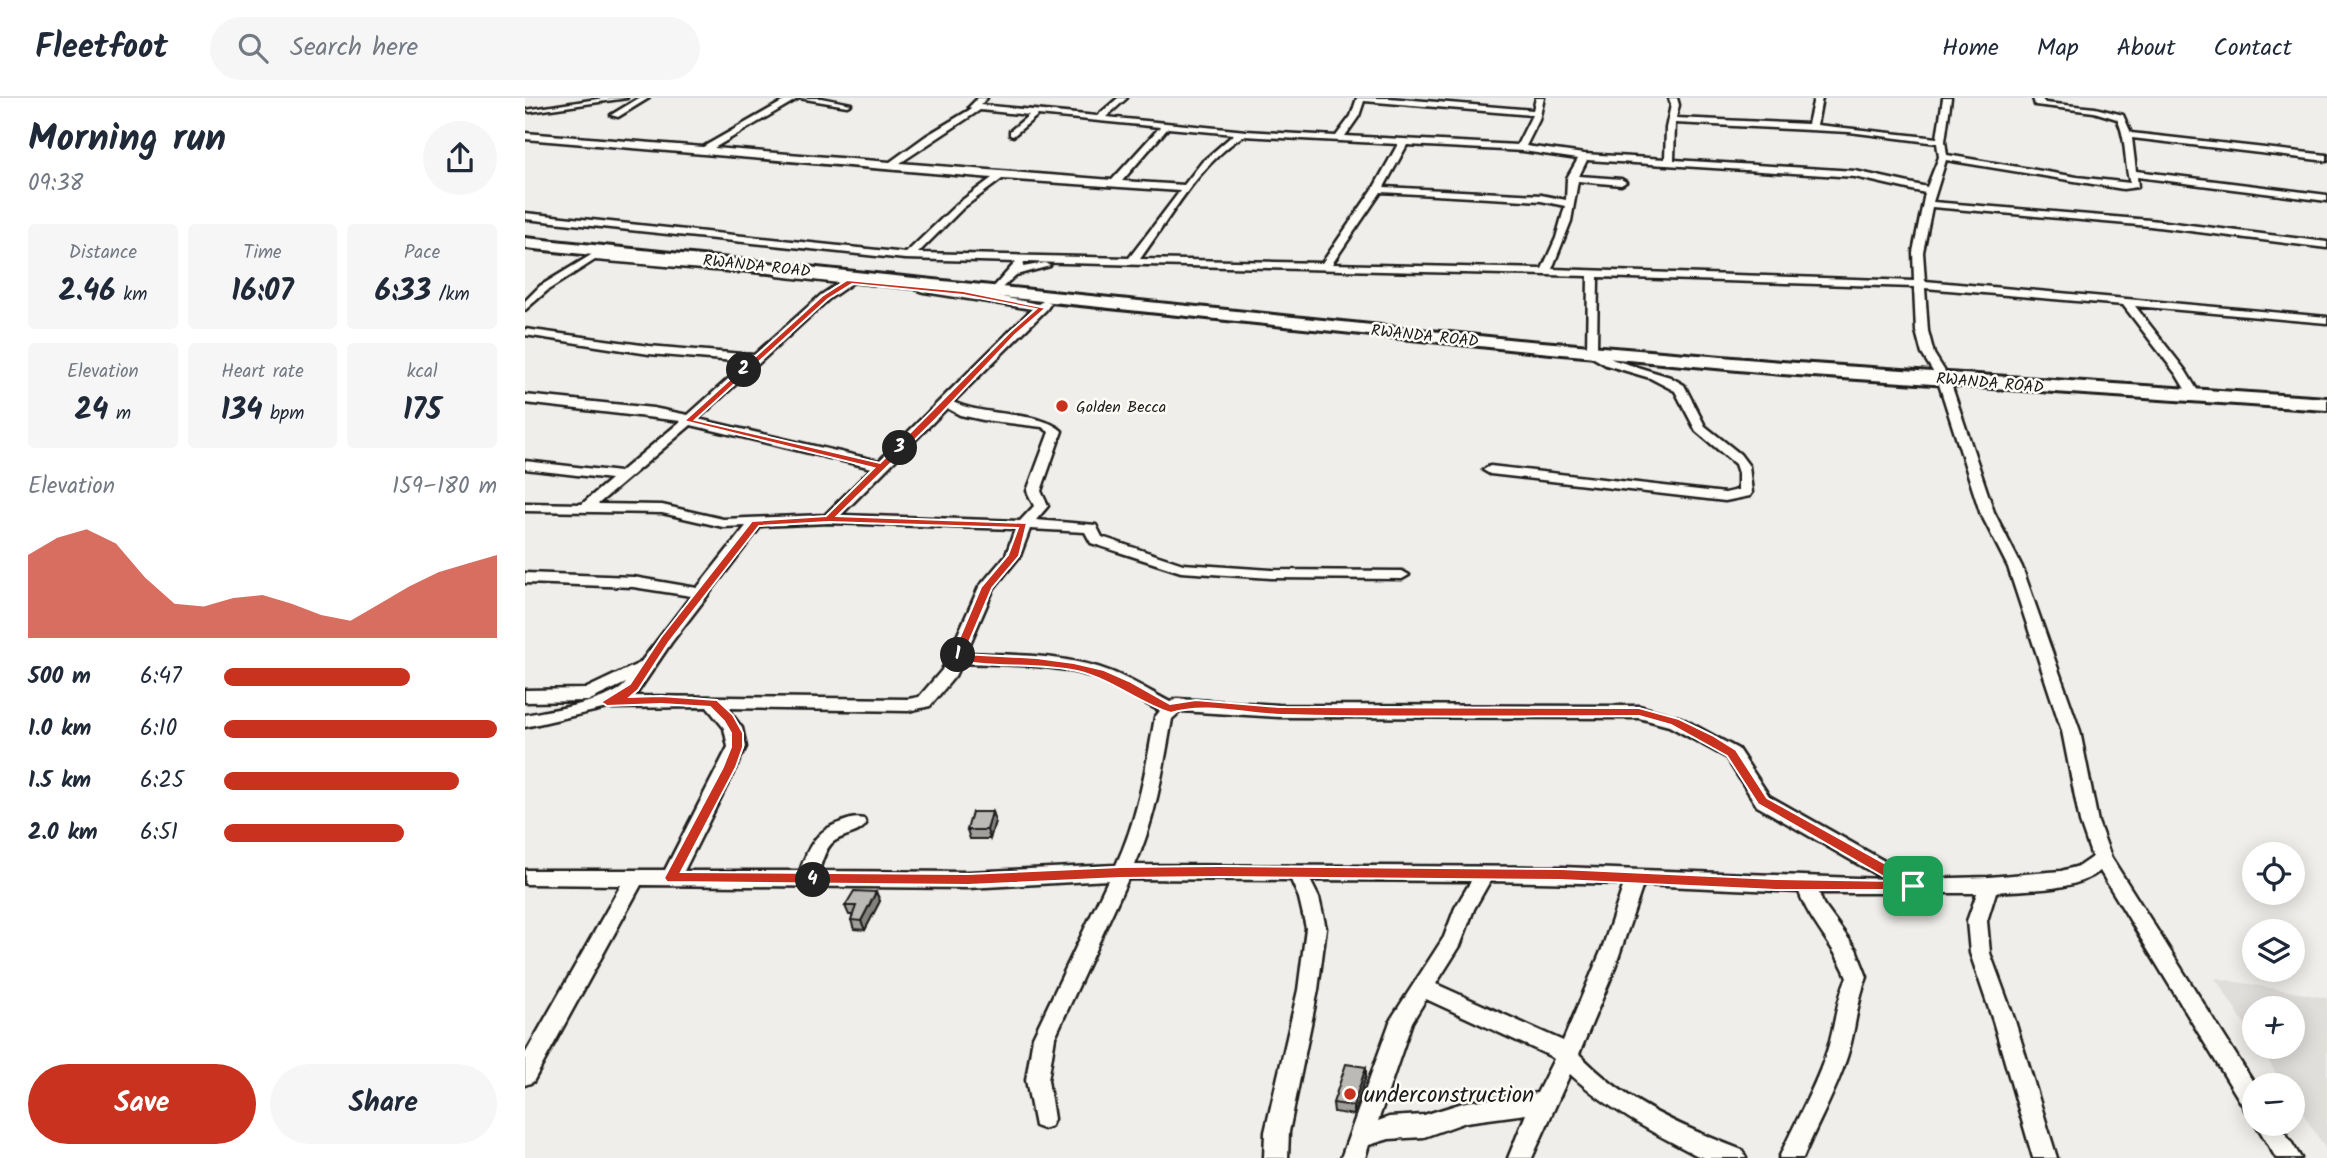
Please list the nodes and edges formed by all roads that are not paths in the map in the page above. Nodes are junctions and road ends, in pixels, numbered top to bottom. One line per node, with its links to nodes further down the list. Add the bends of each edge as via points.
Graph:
1 (555, 98): 17 (street)
2 (623, 98): 14 (street)
3 (645, 98): 19 (street)
4 (771, 98): 5 (street)
5 (797, 98): 15 (street); 33 (street)
6 (982, 98): 16 (street, via 973,106)
7 (1123, 98): 21 (street)
8 (1361, 98): 18 (street); 29 (street, via 1355,116)
9 (1540, 98): 18 (street)
10 (1673, 98): 22 (street)
11 (1818, 98): 24 (street)
12 (1947, 98): 30 (street)
13 (2037, 98): 27 (street, via 2044,105 2114,114)
14 (589, 100): 17 (street)
15 (847, 104)
16 (977, 109): 20 (street); 38 (street)
17 (527, 111)
18 (1535, 113): 32 (street)
19 (615, 115)
20 (1034, 115): 21 (street); 25 (street)
21 (1097, 120): 23 (street)
22 (1672, 120): 24 (street); 37 (street)
23 (1167, 124): 26 (street); 43 (street)
24 (1812, 128): 30 (street)
25 (1013, 133)
26 (1244, 134): 29 (street); 44 (street, via 1215,152)
27 (2127, 135): 36 (street); 39 (street)
28 (525, 136): 33 (street)
29 (1338, 139): 31 (street)
30 (1941, 141): 35 (street)
31 (1404, 142): 32 (street); 45 (street)
32 (1523, 148): 34 (street)
33 (704, 150): 38 (street)
34 (1584, 157): 37 (street); 41 (street)
35 (1943, 157): 39 (street, via 2123,187 2135,185); 46 (street)
36 (2327, 158)
37 (1669, 162): 46 (street, via 1855,174)
38 (892, 165): 40 (street)
39 (2130, 173): 47 (street)
40 (1000, 176): 43 (street); 54 (street, via 960,206)
41 (1572, 178): 42 (street); 48 (street)
42 (1621, 181)
43 (1116, 182): 44 (street)
44 (1185, 188): 57 (street)
45 (1378, 189): 48 (street, via 1541,198); 58 (street)
46 (1930, 191): 49 (street)
47 (2327, 198)
48 (1570, 204): 59 (street)
49 (1927, 204): 52 (street, via 2150,223); 64 (street, via 1918,252)
50 (525, 216): 54 (street)
51 (525, 243): 53 (highway, RWANDA ROAD)
52 (2327, 245)
53 (599, 253): 62 (street); 65 (highway, RWANDA ROAD); 69 (street, via 544,288)
54 (909, 256): 55 (street)
55 (1024, 260): 56 (street); 60 (street)
56 (1057, 261): 57 (street); 60 (street)
57 (1132, 262): 58 (street)
58 (1324, 268): 59 (street)
59 (1546, 271): 61 (street)
60 (1013, 272): 65 (street)
61 (1593, 273): 64 (street); 72 (street)
62 (816, 278): 63 (street); 66 (street, via 824,286)
63 (850, 281): 66 (street); 67 (street)
64 (1919, 285): 68 (street); 74 (street, via 1921,331 1927,354)
65 (996, 290): 67 (highway, RWANDA ROAD)
66 (822, 300): 73 (street)
67 (1046, 302): 72 (highway, RWANDA ROAD); 77 (street)
68 (2127, 303): 70 (street); 75 (street)
69 (525, 307)
70 (2327, 320)
71 (525, 332): 73 (street)
72 (1591, 352): 74 (highway, RWANDA ROAD); 82 (street, via 1679,387 1697,424 1741,462 1745,493 1725,497)
73 (755, 359): 79 (street)
74 (1943, 379): 75 (highway, RWANDA ROAD); 100 (street, via 1987,512 2015,567 2064,710)
75 (2195, 396): 78 (highway, RWANDA ROAD)
76 (525, 399): 79 (street)
77 (946, 402): 81 (street); 88 (street, via 964,412 1054,427 1034,491 1041,506)
78 (2327, 404)
79 (690, 420): 81 (street); 83 (street)
80 (525, 466): 83 (street)
81 (881, 466): 86 (street)
82 (1490, 470)
83 (623, 475): 85 (street)
84 (525, 507): 85 (street)
85 (586, 507): 87 (street, via 662,509 710,522)
86 (829, 519): 87 (street); 88 (street)
87 (756, 523): 91 (street)
88 (1024, 524): 89 (street, via 1091,528 1096,540 1181,568); 92 (street, via 1013,556 987,587)
89 (1402, 575)
90 (525, 578): 91 (street, via 633,582)
91 (702, 593): 93 (street)
92 (956, 658): 96 (street, via 929,698 918,704); 97 (street, via 1074,667 1125,684)
93 (647, 666): 94 (street, via 588,695); 95 (street, via 628,693)
94 (525, 696)
95 (607, 702): 96 (street); 98 (street)
96 (713, 703): 107 (street, via 729,718 737,733 737,747)
97 (1171, 709): 101 (street, via 1162,724 1143,822); 111 (street, via 1196,704 1279,711 1639,712 1675,722 1732,753 1763,801)
98 (525, 721)
99 (857, 824): 108 (street, via 823,837)
100 (2102, 859): 110 (street, via 2085,872 2061,879); 115 (street)
101 (1120, 872): 102 (street); 108 (street, via 968,880); 117 (street, via 1044,1037 1037,1080)
102 (1297, 873): 103 (street); 120 (street, via 1316,928)
103 (1484, 875): 104 (street); 112 (street, via 1453,940)
104 (1636, 876): 109 (street); 113 (street, via 1615,945)
105 (525, 877): 106 (street)
106 (635, 878): 107 (street); 114 (street)
107 (671, 878): 108 (street)
108 (806, 880)
109 (1806, 885): 111 (street); 123 (street, via 1814,906 1849,955 1857,977 1826,1086)
110 (1989, 885): 111 (street); 124 (street, via 1977,921 1980,953)
111 (1913, 886)
112 (1421, 987): 113 (street, via 1524,1031); 119 (street, via 1391,1045)
113 (1567, 1056): 116 (street); 122 (street, via 1604,1091 1633,1110)
114 (525, 1075)
115 (2242, 1085)
116 (1543, 1102): 119 (street, via 1465,1112 1424,1126 1389,1128); 121 (street)
117 (1043, 1119)
118 (2275, 1136): 125 (street)
119 (1356, 1147)
120 (1276, 1158)
121 (1520, 1158)
122 (1734, 1158)
123 (1791, 1158)
124 (2045, 1158)
125 (2289, 1158)

